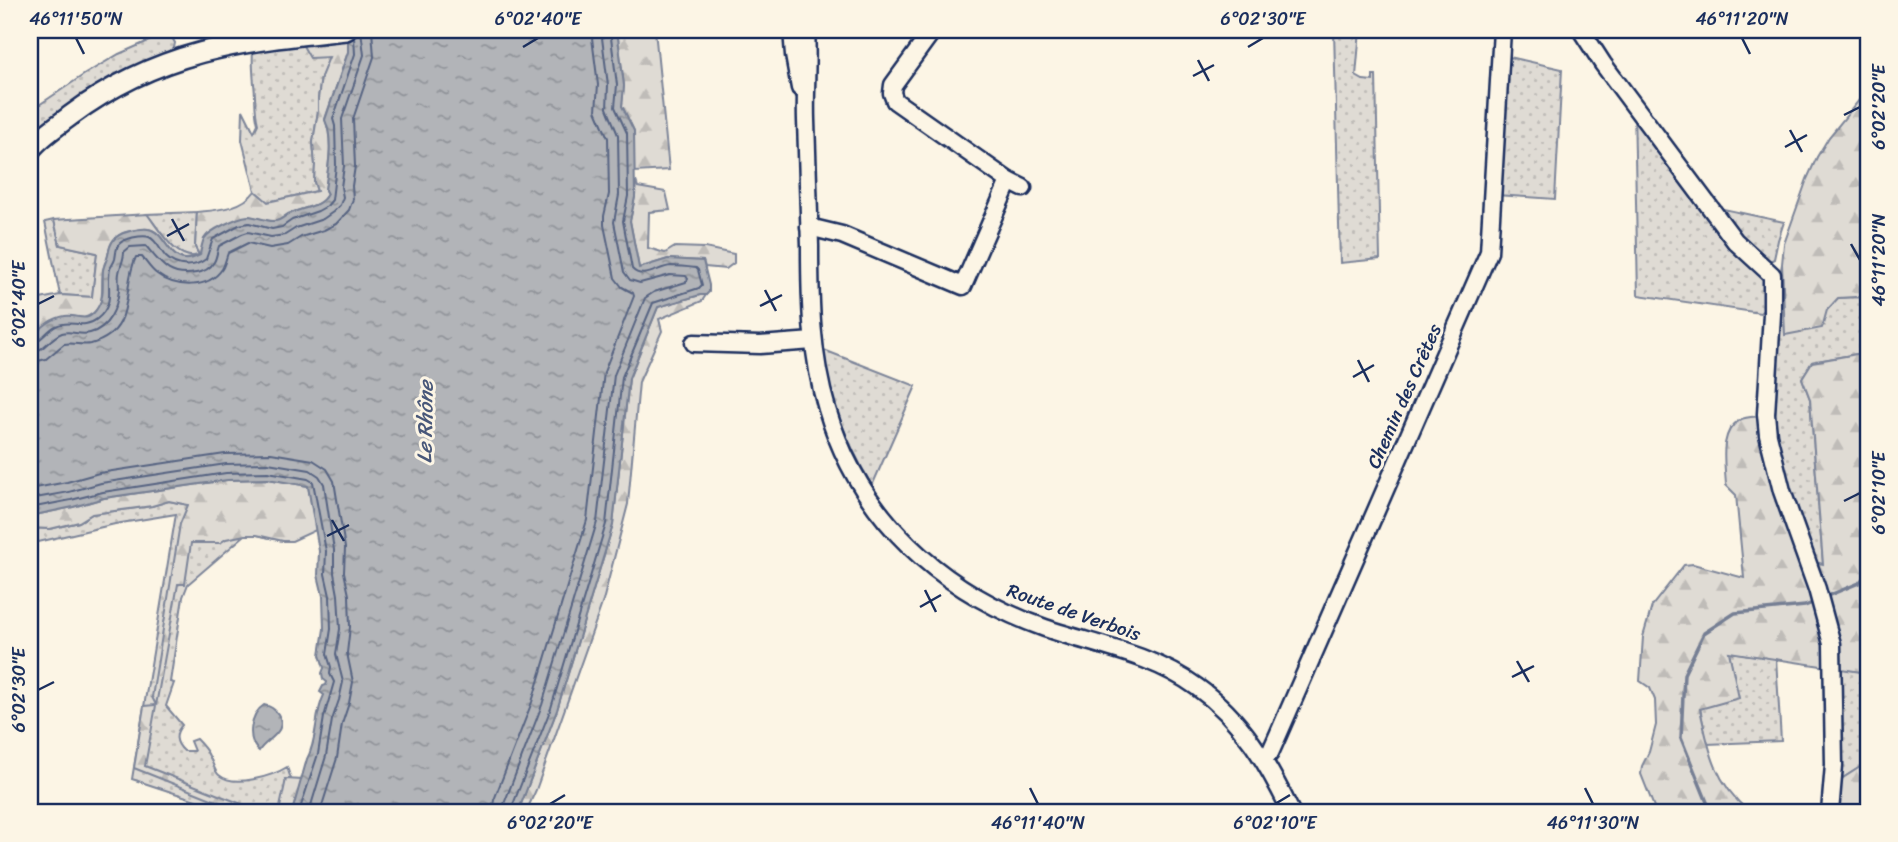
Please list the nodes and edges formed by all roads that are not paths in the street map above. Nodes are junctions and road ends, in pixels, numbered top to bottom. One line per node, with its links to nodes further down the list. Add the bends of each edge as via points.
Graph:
1 (346, 30): 8 (main road, via 235,44 155,67 82,107)
2 (792, 30): 7 (street, Route de Verbois)
3 (806, 30): 7 (street, Route de Verbois)
4 (933, 30): 9 (street, via 893,85 895,101 1016,185 963,286 842,235)
5 (1502, 30): 12 (street, Chemin des Crêtes, via 1489,252)
6 (1581, 30): 14 (street, via 1735,241 1772,275 1768,435 1832,644)
7 (806, 118): 9 (street, Route de Verbois)
8 (31, 148)
9 (809, 227): 10 (street, Route de Verbois)
10 (813, 341): 11 (street); 12 (street, Route de Verbois, via 824,400 843,452 883,517 925,562 1012,615 1118,649 1176,674 1217,703)
11 (694, 344)
12 (1264, 759): 13 (street, Route de Verbois)
13 (1291, 812)
14 (1830, 812)

